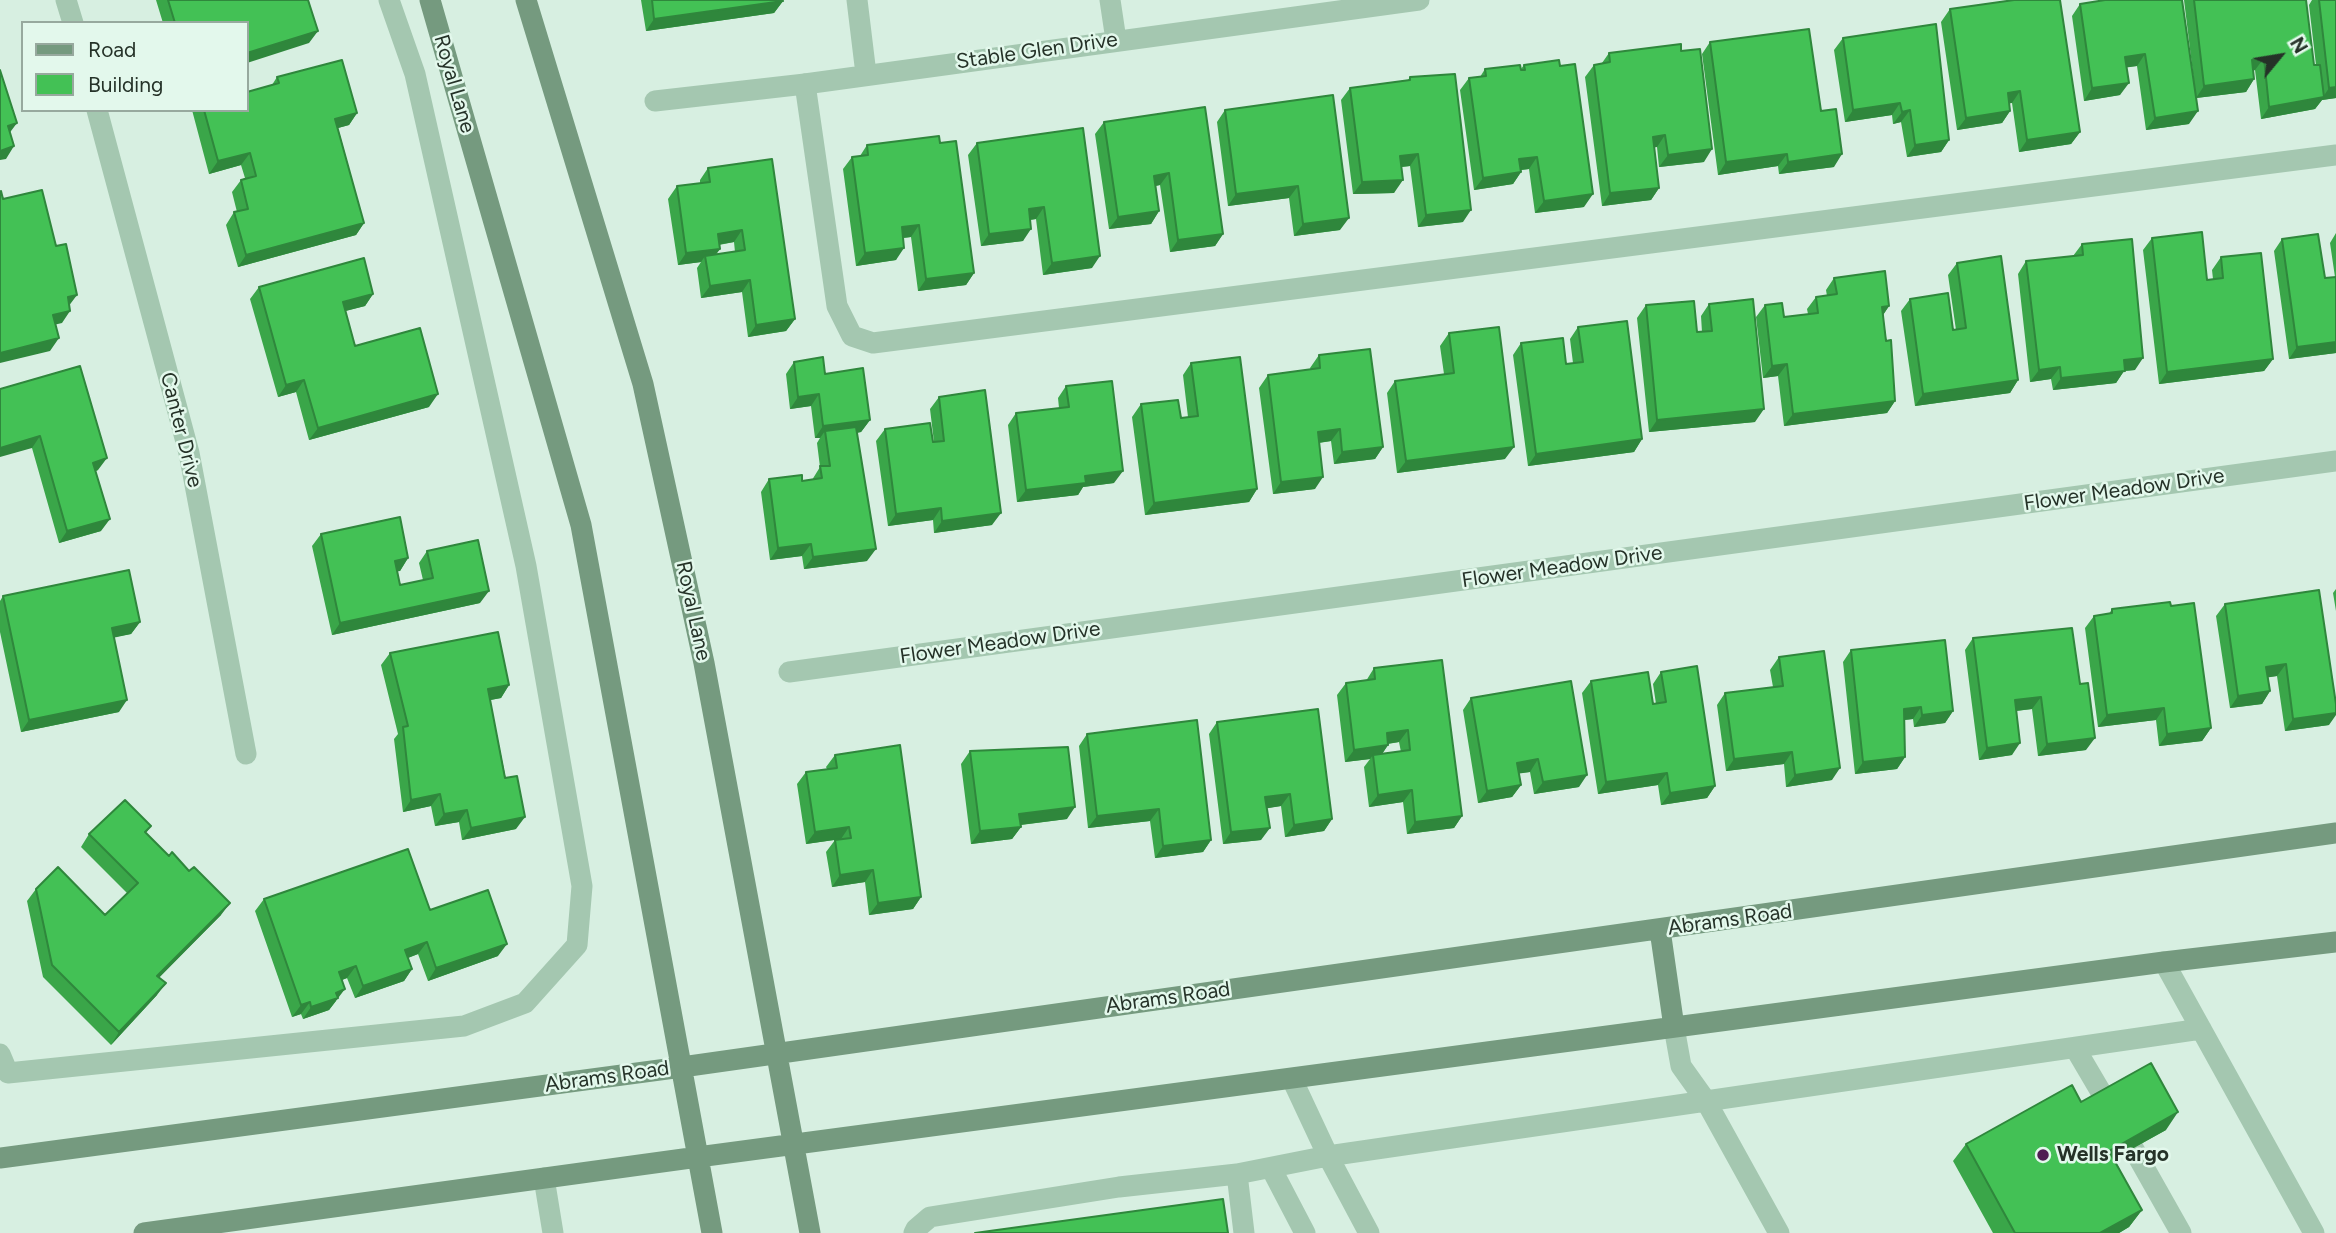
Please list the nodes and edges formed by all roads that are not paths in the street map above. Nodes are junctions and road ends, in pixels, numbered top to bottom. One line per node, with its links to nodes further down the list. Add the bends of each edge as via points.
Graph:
1 (66, 0): 8 (street)
2 (389, 0): 26 (street, via 415,75 526,566 582,886 577,945 525,1003 464,1026)
3 (430, 0): 27 (main road, Royal Lane, via 581,525)
4 (526, 0): 25 (main road, Royal Lane, via 643,384 704,663)
5 (857, 0): 10 (street)
6 (1110, 0): 9 (street)
7 (1419, 0): 9 (street, Stable Glen Drive)
8 (72, 21)
9 (1116, 40): 10 (street, Stable Glen Drive)
10 (866, 74): 11 (street, Stable Glen Drive)
11 (804, 84): 12 (street, Stable Glen Drive); 14 (street, via 836,306 852,336 873,343)
12 (655, 101)
13 (98, 112): 17 (street, Canter Drive, via 189,453)
14 (2336, 155)
15 (2336, 461): 16 (street, Flower Meadow Drive)
16 (789, 672)
17 (246, 754)
18 (2336, 833): 19 (main road, Abrams Road)
19 (1660, 930): 22 (main road); 25 (main road, Abrams Road)
20 (2336, 942): 21 (main road)
21 (2164, 961): 22 (main road); 23 (street)
22 (1674, 1027): 28 (main road); 30 (street, via 1681,1066)
23 (2201, 1029): 24 (street); 49 (street)
24 (2075, 1048): 29 (street); 30 (street)
25 (776, 1054): 27 (main road, Abrams Road); 31 (main road, Royal Lane)
26 (3, 1067)
27 (682, 1067): 34 (main road, Royal Lane); 35 (main road, Abrams Road)
28 (1292, 1079): 31 (main road); 33 (street)
29 (2105, 1099)
30 (1706, 1101): 33 (street); 47 (street)
31 (794, 1145): 34 (main road); 42 (main road, Royal Lane)
32 (2133, 1148): 48 (street)
33 (1328, 1156): 36 (street); 46 (street)
34 (698, 1157): 38 (main road); 41 (main road, Royal Lane)
35 (0, 1158)
36 (1270, 1168): 37 (street); 45 (street)
37 (1237, 1174): 43 (street, via 930,1217); 44 (street)
38 (544, 1178): 39 (main road); 40 (street)
39 (145, 1233)
40 (553, 1233)
41 (712, 1233)
42 (810, 1233)
43 (914, 1233)
44 (1244, 1233)
45 (1305, 1233)
46 (1369, 1233)
47 (1779, 1233)
48 (2181, 1233)
49 (2314, 1233)

